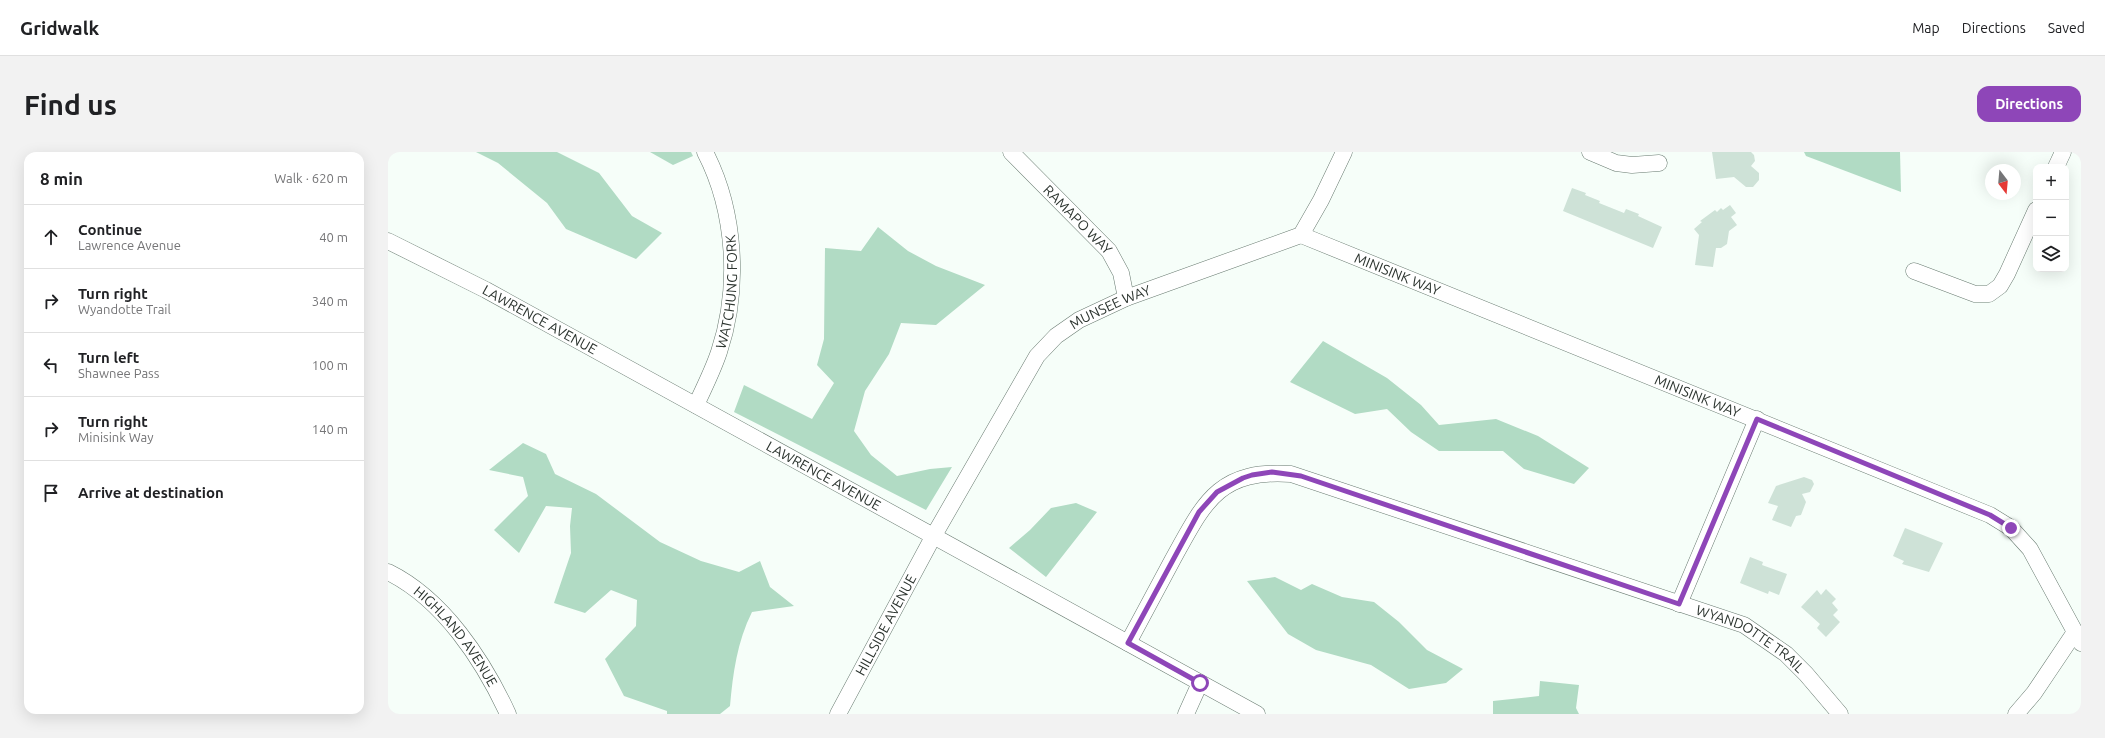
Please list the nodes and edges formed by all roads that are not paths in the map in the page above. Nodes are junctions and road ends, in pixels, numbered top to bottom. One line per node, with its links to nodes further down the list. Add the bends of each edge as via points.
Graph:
1 (705, 152): 13 (street, WATCHUNG FORK, via 718,182 725,210 732,267 730,296 721,345)
2 (1011, 152): 12 (street, RAMAPO WAY, via 1109,251 1121,273)
3 (1344, 152): 9 (street)
4 (1590, 152): 6 (street, via 1616,164)
5 (2062, 152): 7 (street)
6 (1659, 163)
7 (2057, 164)
8 (2033, 216): 11 (street, via 2000,286 1989,294 1975,294)
9 (1301, 236): 12 (street, MUNSEE WAY); 14 (street, MINISINK WAY)
10 (388, 241): 13 (street, LAWRENCE AVENUE, via 486,290)
11 (1914, 271)
12 (1126, 298): 15 (street, MUNSEE WAY, via 1079,320 1056,336 1037,356)
13 (696, 405): 15 (street, LAWRENCE AVENUE)
14 (1757, 419): 17 (street); 18 (street, MINISINK WAY, via 2002,522 2021,538 2030,550)
15 (933, 537): 19 (street, LAWRENCE AVENUE); 22 (street, HILLSIDE AVENUE)
16 (388, 572): 21 (street, HIGHLAND AVENUE, via 401,578 427,599 451,623 491,678)
17 (1679, 604): 19 (street, WYANDOTTE TRAIL, via 1301,476 1272,472 1252,475 1231,484 1217,492 1203,506); 25 (street, WYANDOTTE TRAIL, via 1744,626 1764,638 1786,654)
18 (2078, 637): 26 (street)
19 (1128, 643): 20 (street, LAWRENCE AVENUE)
20 (1200, 683): 23 (street); 24 (street, LAWRENCE AVENUE)
21 (508, 714)
22 (838, 714)
23 (1186, 714)
24 (1257, 714)
25 (1840, 714)
26 (2016, 714)

